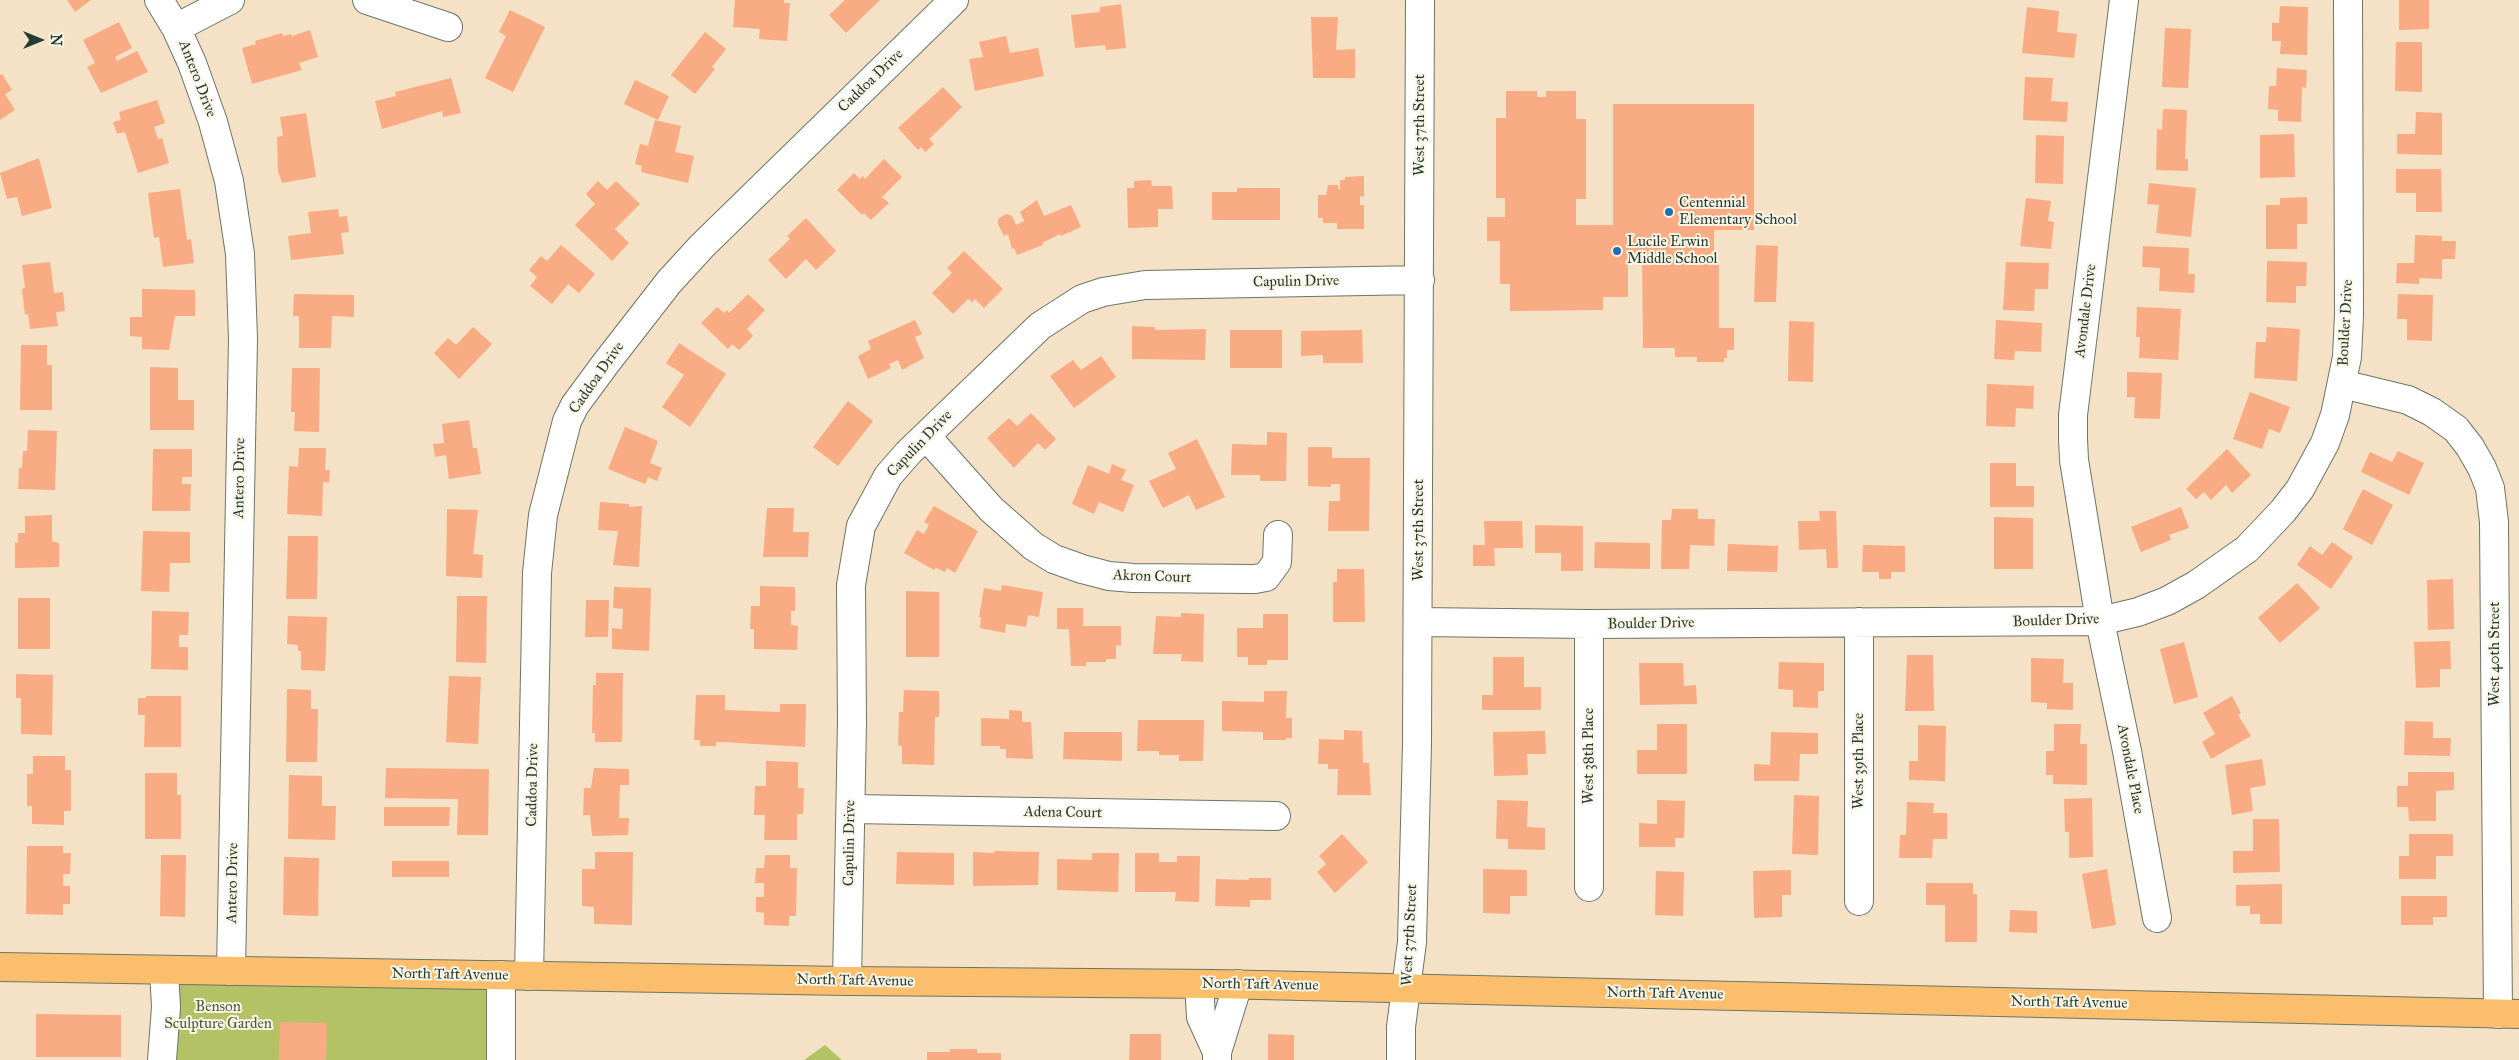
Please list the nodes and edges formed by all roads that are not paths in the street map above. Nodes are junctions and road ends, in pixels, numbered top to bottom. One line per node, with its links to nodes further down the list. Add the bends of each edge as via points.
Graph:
1 (159, 0): 9 (street, Antero Drive)
2 (230, 0): 9 (street)
3 (367, 0): 8 (street)
4 (954, 0): 27 (street, Caddoa Drive, via 676,275 606,363 567,421 543,516 537,573)
5 (1420, 0): 10 (street, West 37th Street)
6 (2124, 0): 14 (street, Avondale Drive, via 2073,415 2074,460)
7 (2348, 0): 11 (street, Boulder Drive, via 2349,315)
8 (448, 27)
9 (176, 28): 25 (street, Antero Drive, via 213,122 229,181 240,254 243,339)
10 (1420, 280): 12 (street, Capulin Drive, via 1145,285 1103,292 1082,300 1040,326); 15 (street, West 37th Street)
11 (2342, 384): 14 (street, Boulder Drive, via 2325,443 2300,489 2247,549 2168,601); 32 (street, West 40th Street, via 2408,400 2432,412 2456,429 2470,447 2490,488 2494,522)
12 (926, 436): 13 (street, Akron Court, via 991,509 1033,546 1054,559 1082,569 1133,578 1255,578 1266,576 1277,562); 18 (street, Capulin Drive, via 888,476 872,501 861,526 854,557 851,585)
13 (1278, 535)
14 (2100, 621): 16 (street, Boulder Drive); 22 (street, Avondale Place, via 2128,751)
15 (1418, 622): 17 (street, Boulder Drive); 31 (street, West 37th Street, via 1412,942)
16 (1859, 622): 17 (street, Boulder Drive); 21 (street, West 39th Place)
17 (1589, 624): 20 (street, West 38th Place)
18 (851, 809): 19 (street, Adena Court); 28 (street, Capulin Drive)
19 (1276, 816)
20 (1589, 887)
21 (1859, 901)
22 (2157, 918)
23 (0, 967): 24 (main road, North Taft Avenue)
24 (164, 970): 25 (main road, North Taft Avenue); 34 (street, via 166,1007)
25 (231, 971): 26 (main road, North Taft Avenue)
26 (501, 975): 27 (main road, North Taft Avenue); 35 (street)
27 (529, 976): 28 (main road, North Taft Avenue)
28 (847, 981): 29 (main road, North Taft Avenue)
29 (1199, 984): 30 (main road, North Taft Avenue); 33 (street, via 1201,1017)
30 (1238, 984): 31 (main road, North Taft Avenue); 33 (street)
31 (1408, 987): 32 (main road, North Taft Avenue); 36 (street, West 37th Street, via 1401,1027)
32 (2508, 1014)
33 (1217, 1056)
34 (162, 1060)
35 (501, 1060)
36 (1401, 1060)

